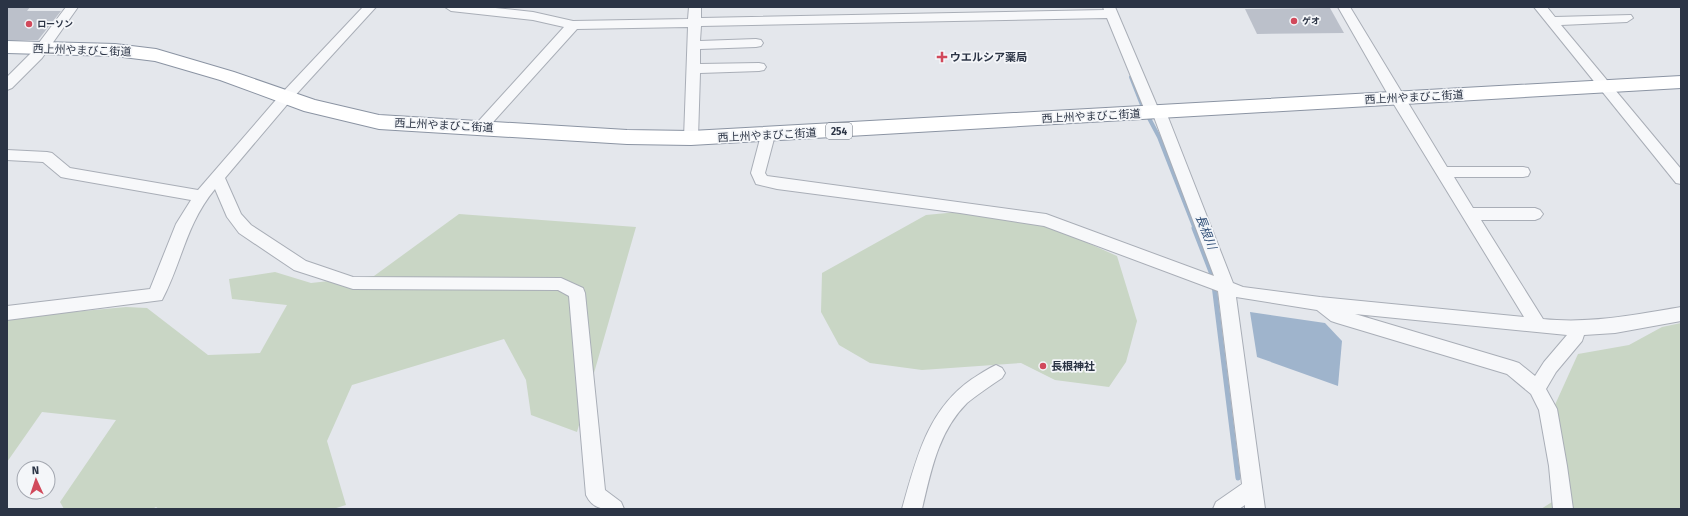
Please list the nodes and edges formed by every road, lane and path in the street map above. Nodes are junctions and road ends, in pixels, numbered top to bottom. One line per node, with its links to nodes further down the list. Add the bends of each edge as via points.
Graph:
1 (72, 7): 15 (street)
2 (370, 7): 21 (street)
3 (451, 7): 11 (street, via 533,16)
4 (695, 7): 10 (street)
5 (1344, 7): 22 (street)
6 (1540, 7): 9 (street)
7 (1110, 11): 10 (street); 23 (street)
8 (1626, 18): 9 (street)
9 (1551, 21): 20 (street)
10 (695, 24): 11 (street); 13 (street)
11 (574, 25): 24 (street)
12 (756, 43): 13 (street)
13 (694, 45): 17 (street)
14 (7, 47): 15 (highway, 西上州やまびこ街道 / 254)
15 (41, 49): 19 (street); 21 (highway, 西上州やまびこ街道 / 254, via 115,50 156,55)
16 (759, 67): 17 (street)
17 (692, 69): 26 (street)
18 (1681, 82): 20 (highway, 西上州やまびこ街道 / 254)
19 (7, 85)
20 (1606, 87): 22 (highway, 西上州やまびこ街道 / 254); 31 (street)
21 (286, 97): 24 (highway, 西上州やまびこ街道 / 254, via 311,106 379,122); 30 (street)
22 (1397, 98): 23 (highway, 西上州やまびこ街道 / 254); 28 (street)
23 (1156, 112): 25 (highway, 西上州やまびこ街道 / 254); 35 (street)
24 (480, 128): 26 (highway, 西上州やまびこ街道 / 254, via 627,137)
25 (768, 135): 26 (highway, 西上州やまびこ街道 / 254); 35 (street, via 758,173 761,180 1046,220)
26 (691, 138)
27 (7, 155): 32 (street, via 47,157 66,173)
28 (1443, 172): 29 (street); 33 (street)
29 (1523, 172)
30 (217, 176): 32 (street); 44 (street, via 235,217 245,229 300,266 353,283 561,284 577,293 596,495)
31 (1681, 179)
32 (201, 196): 37 (street, via 184,224 156,295)
33 (1469, 214): 34 (street); 39 (street)
34 (1535, 214)
35 (1226, 287): 36 (street, via 1242,293); 43 (street)
36 (1320, 304): 39 (street); 42 (street, via 1337,316 1513,368)
37 (7, 313)
38 (1681, 314): 40 (street, via 1613,326)
39 (1537, 324): 40 (street)
40 (1574, 328): 42 (street, via 1576,336 1550,367)
41 (996, 373): 45 (street, via 961,398 940,423 930,443)
42 (1537, 389): 48 (street, via 1548,409)
43 (1253, 488): 46 (street); 47 (street)
44 (614, 509)
45 (912, 509)
46 (1223, 509)
47 (1255, 509)
48 (1563, 509)

